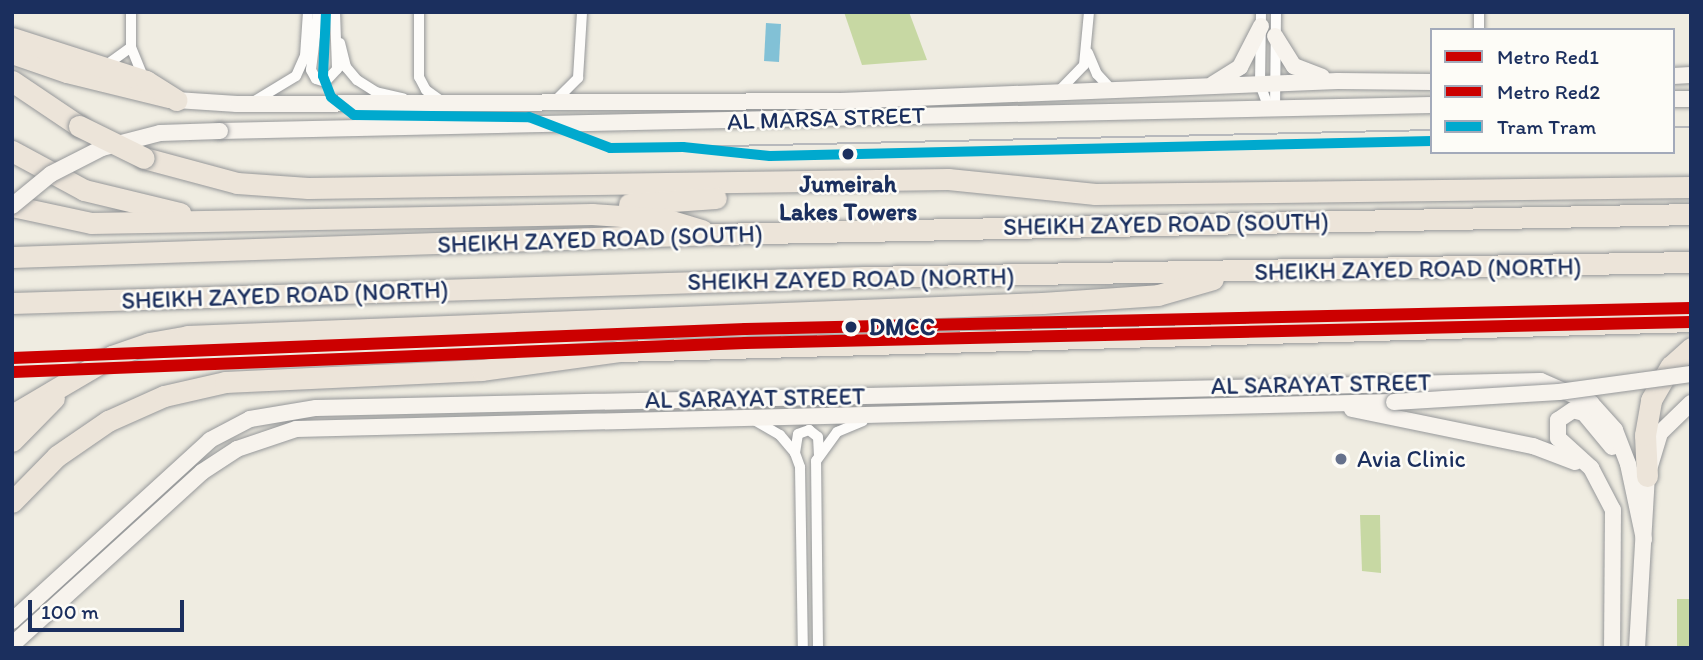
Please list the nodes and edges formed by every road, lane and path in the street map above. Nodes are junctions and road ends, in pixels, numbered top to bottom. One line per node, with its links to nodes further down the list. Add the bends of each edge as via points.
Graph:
1 (131, 12): 12 (street)
2 (309, 12): 28 (street, via 305,56 296,76)
3 (318, 12): 4 (street, via 311,70 316,79 326,82 337,69)
4 (337, 12): 27 (street, via 342,56 351,75 376,92)
5 (419, 12): 25 (street, via 419,77 426,90)
6 (582, 12): 26 (street, via 578,79)
7 (1089, 12): 13 (street)
8 (1276, 12): 10 (street)
9 (1261, 19): 20 (street); 21 (main road, via 1240,67)
10 (1275, 36): 17 (main road, via 1294,66); 20 (street)
11 (12, 38): 15 (highway)
12 (131, 47): 15 (street); 16 (street)
13 (1088, 53): 22 (street, via 1097,74); 23 (street, via 1077,76)
14 (12, 55): 24 (main road, via 67,74)
15 (100, 68): 16 (highway)
16 (146, 81): 24 (highway)
17 (1338, 81): 19 (main road, AL MARSA STREET); 20 (main road, AL MARSA STREET)
18 (12, 82): 32 (highway, bridge, via 100,138 190,173 260,186)
19 (1430, 82)
20 (1267, 84): 21 (main road, AL MARSA STREET); 30 (street)
21 (1207, 87): 22 (main road, AL MARSA STREET)
22 (1114, 91): 23 (main road, AL MARSA STREET)
23 (1054, 94): 26 (main road, AL MARSA STREET, via 841,101)
24 (176, 100): 28 (main road, AL MARSA STREET)
25 (441, 101): 26 (main road, AL MARSA STREET); 27 (main road, AL MARSA STREET)
26 (555, 101)
27 (416, 102): 28 (main road, AL MARSA STREET)
28 (251, 103)
29 (1430, 105): 30 (main road, AL MARSA STREET)
30 (1272, 109): 34 (main road, AL MARSA STREET, bridge, via 160,133 102,148 51,174)
31 (12, 151): 37 (highway, via 66,183 109,198)
32 (790, 184): 33 (highway, via 948,179 1087,194); 35 (highway, via 758,193 686,201 563,205)
33 (1691, 187)
34 (12, 206): 37 (highway, via 91,223)
35 (490, 214): 37 (highway); 38 (highway, via 648,217)
36 (1691, 214): 38 (highway, SHEIKH ZAYED ROAD (SOUTH))
37 (238, 218)
38 (713, 234): 39 (highway, SHEIKH ZAYED ROAD (SOUTH))
39 (12, 257)
40 (1691, 262): 41 (highway, SHEIKH ZAYED ROAD (NORTH))
41 (1224, 273): 42 (highway, SHEIKH ZAYED ROAD (NORTH), via 865,277); 46 (highway, via 1166,293 1042,303 187,337 131,349)
42 (12, 303)
43 (1691, 321): 62 (highway, via 620,351 482,370 225,382 164,396 108,421 57,456)
44 (1691, 348): 59 (highway, via 1671,366 1651,400 1645,435)
45 (1691, 374): 48 (main road, AL SARAYAT STREET, bridge, via 1559,393)
46 (79, 376): 53 (highway); 56 (highway)
47 (960, 393): 50 (main road, AL SARAYAT STREET); 51 (main road); 61 (main road, AL SARAYAT STREET, via 1541,381 1576,393 1604,415 1623,447)
48 (1319, 403): 51 (main road, AL SARAYAT STREET); 60 (main road, AL SARAYAT STREET, via 1533,446 1570,459)
49 (1691, 403): 59 (main road, AL SARAYAT STREET, via 1660,433)
50 (386, 406): 55 (main road); 64 (main road, AL SARAYAT STREET, via 294,409 229,429 176,469)
51 (961, 411): 52 (main road, AL SARAYAT STREET)
52 (898, 412): 54 (main road, AL SARAYAT STREET); 58 (street, via 845,426)
53 (12, 415)
54 (741, 416): 55 (main road, AL SARAYAT STREET); 57 (street, via 770,428)
55 (386, 424): 65 (main road, AL SARAYAT STREET, via 296,429 256,440 219,459)
56 (12, 441)
57 (795, 453): 58 (street, via 798,435 809,430 818,437); 66 (street, via 800,474)
58 (819, 454): 67 (street, via 814,475)
59 (1647, 476): 63 (main road, AL SARAYAT STREET)
60 (1602, 482): 61 (main road, via 1558,438 1558,420 1567,412 1584,412 1597,424); 68 (main road, via 1616,528)
61 (1633, 494): 63 (main road, AL SARAYAT STREET)
62 (12, 502)
63 (1644, 539): 69 (main road, AL SARAYAT STREET)
64 (12, 621)
65 (12, 645)
66 (803, 648)
67 (818, 648)
68 (1612, 648)
69 (1637, 648)

